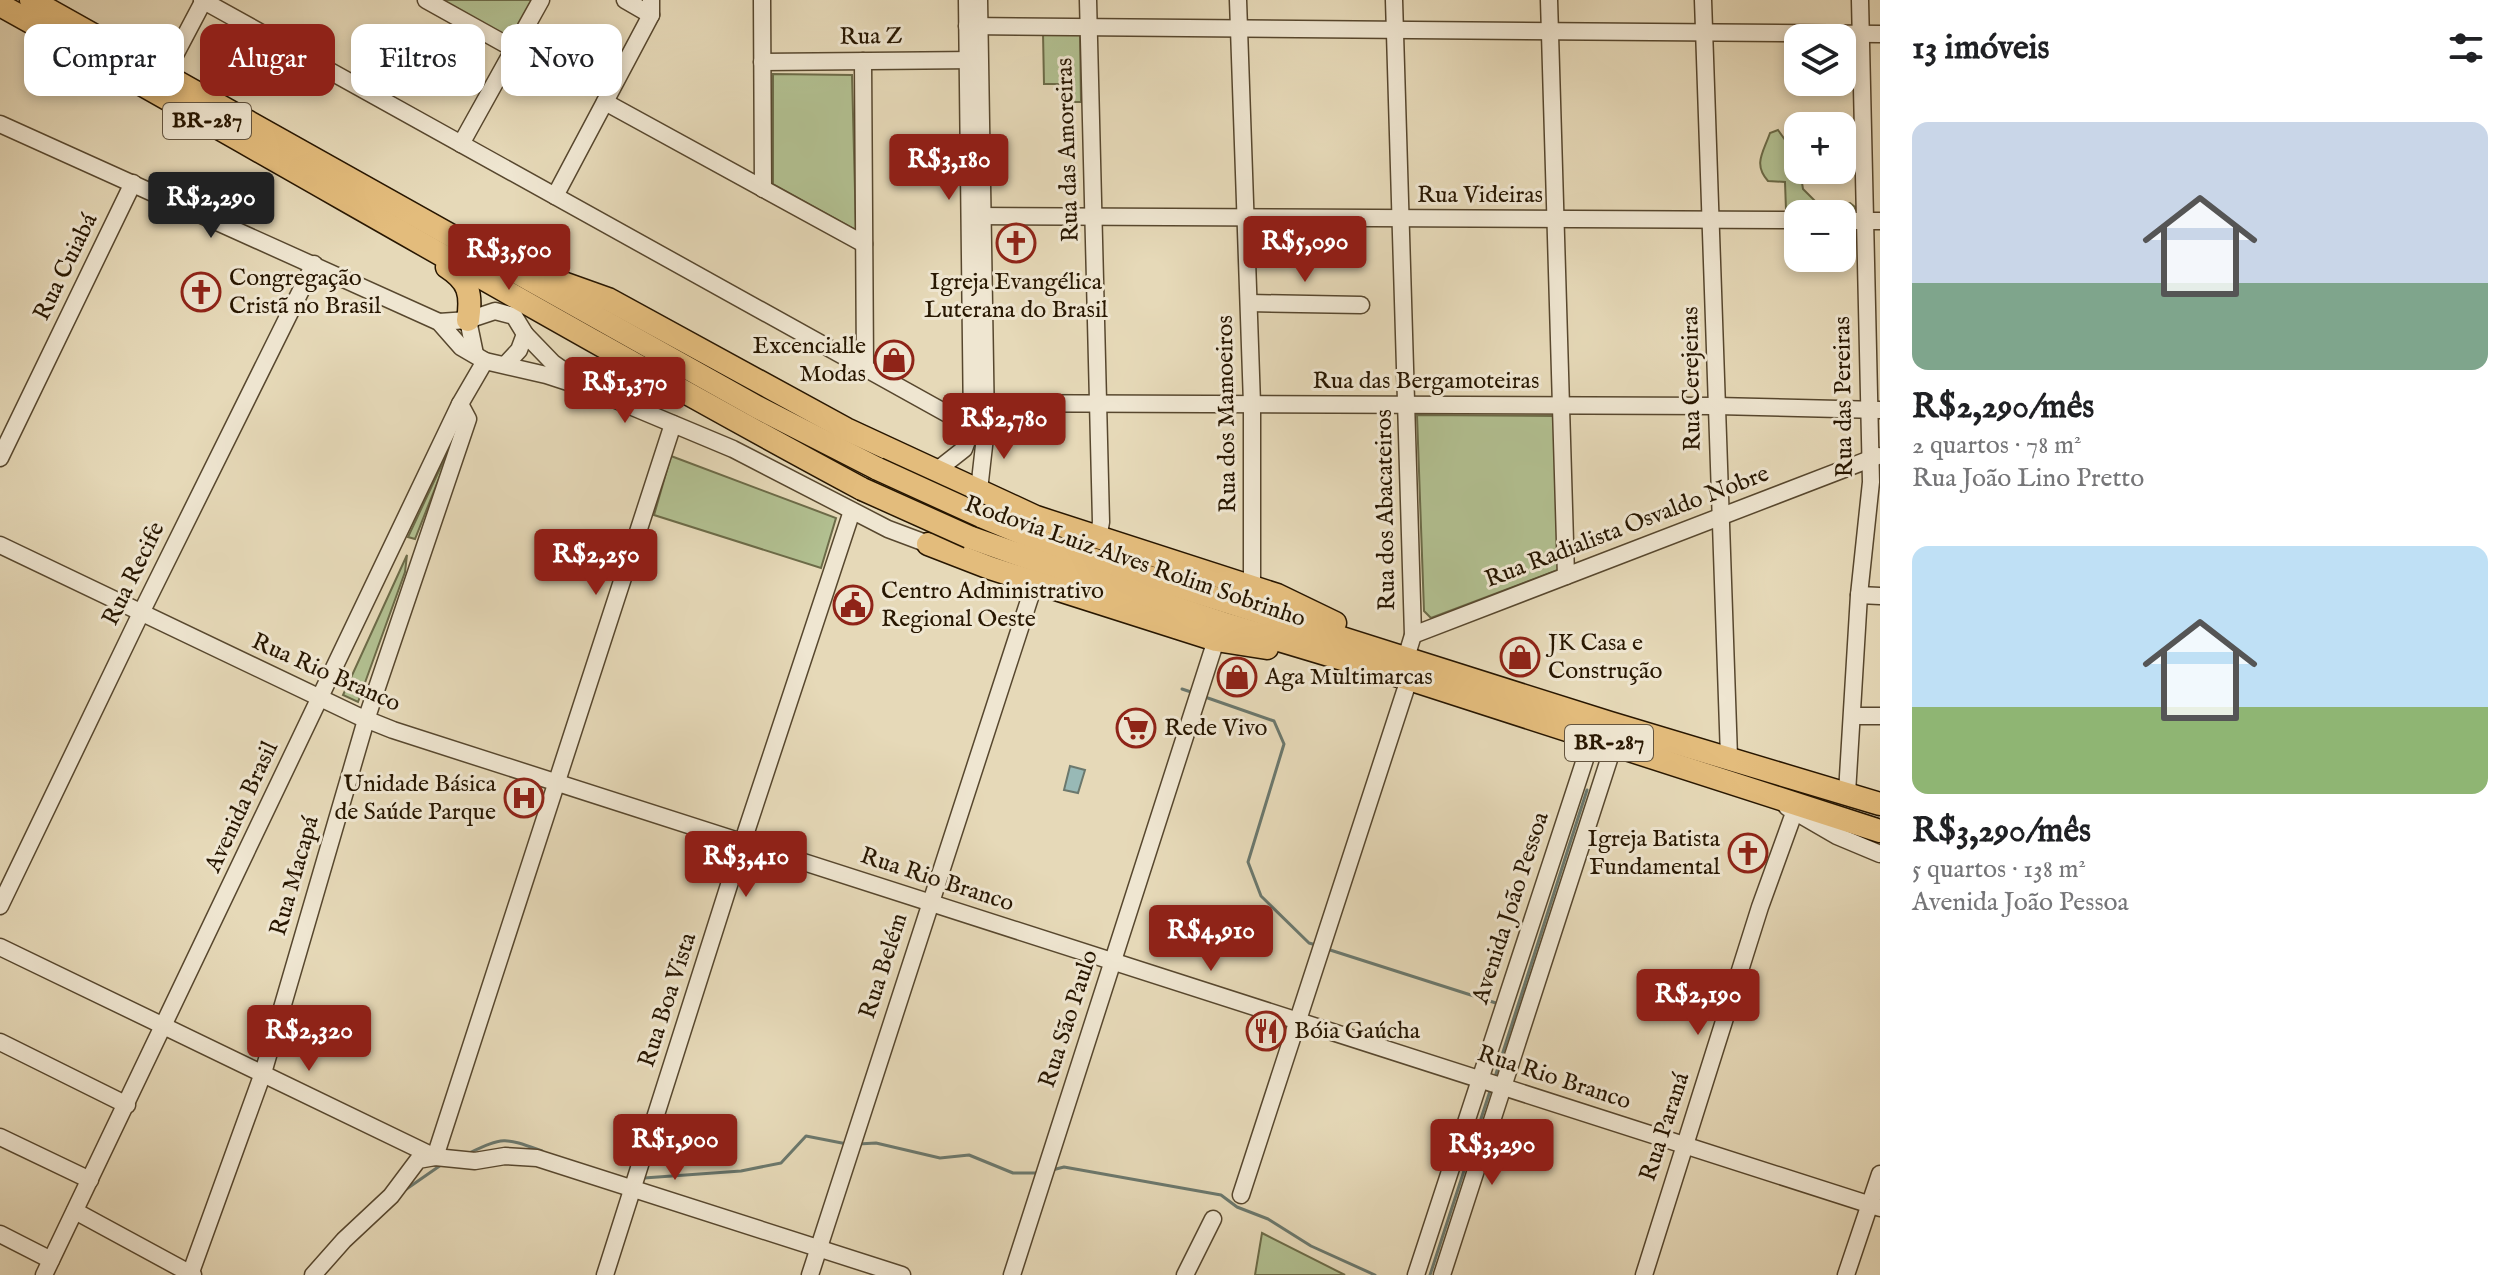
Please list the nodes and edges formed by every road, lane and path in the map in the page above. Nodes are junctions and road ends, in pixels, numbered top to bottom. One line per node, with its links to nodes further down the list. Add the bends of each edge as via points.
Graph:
1 (31, 0): 17 (highway, Rodovia Luiz Alves Rolim Sobrinho / BR-287)
2 (204, 0): 27 (street); 36 (street)
3 (426, 0): 28 (street)
4 (541, 0): 18 (street)
5 (625, 0): 16 (street)
6 (762, 0): 31 (street)
7 (967, 0): 19 (street)
8 (979, 0): 19 (street)
9 (1088, 0): 20 (street, Rua das Amoreiras)
10 (1238, 0): 21 (street, Rua dos Mamoeiros)
11 (1394, 0): 22 (street, Rua dos Abacateiros)
12 (1549, 0): 23 (street)
13 (1703, 0): 24 (street, Rua Cerejeiras)
14 (1860, 0): 25 (street, Rua das Pereiras)
15 (0, 5): 48 (highway, Rodovia Luiz Alves Rolim Sobrinho / BR-287)
16 (651, 7): 34 (street)
17 (74, 24)
18 (528, 24)
19 (973, 26): 20 (street); 29 (street)
20 (1089, 27): 21 (street); 41 (street, Rua das Amoreiras)
21 (1239, 29): 22 (street); 42 (street, Rua dos Mamoeiros)
22 (1395, 30): 23 (street); 43 (street, Rua dos Abacateiros)
23 (1549, 32): 24 (street); 44 (street)
24 (1703, 32): 25 (street); 45 (street, Rua Cerejeiras)
25 (1860, 33): 26 (street); 47 (street, Rua das Pereiras)
26 (1880, 34)
27 (184, 38)
28 (501, 42)
29 (974, 60): 30 (street, Rua Z); 40 (street)
30 (863, 61): 31 (street, Rua Z); 49 (street)
31 (762, 62): 38 (street)
32 (501, 72): 36 (street)
33 (184, 85): 51 (highway, Rodovia Luiz Alves Rolim Sobrinho / BR-287)
34 (605, 102): 38 (street); 39 (street)
35 (0, 124): 37 (street)
36 (461, 144): 39 (street)
37 (133, 183): 50 (street); 72 (street, Rua Cuiabá)
38 (763, 189): 49 (street)
39 (555, 196): 59 (street)
40 (976, 216): 41 (street, Rua Videiras); 61 (street)
41 (1095, 217): 42 (street, Rua Videiras); 63 (street, Rua das Amoreiras)
42 (1246, 218): 43 (street, Rua Videiras); 52 (street, Rua dos Mamoeiros)
43 (1402, 219): 44 (street, Rua Videiras); 65 (street, Rua dos Abacateiros)
44 (1554, 219): 45 (street, Rua Videiras); 66 (street)
45 (1712, 220): 46 (street, Rua Videiras); 67 (street, Rua Cerejeiras)
46 (1784, 220)
47 (1872, 221): 68 (street, Rua das Pereiras)
48 (414, 237): 54 (highway, via 467,283); 93 (highway, Rodovia Luiz Alves Rolim Sobrinho / BR-287, bridge, via 862,489 969,537)
49 (864, 244): 59 (street)
50 (314, 264): 55 (street); 89 (street, Rua Recife)
51 (518, 272): 73 (highway, BR-287, via 608,299 846,429); 92 (highway, Rodovia Luiz Alves Rolim Sobrinho / BR-287, bridge, via 757,407 981,516 1057,548)
52 (1249, 303): 53 (street); 64 (street, Rua dos Mamoeiros)
53 (1361, 305)
54 (468, 320): 55 (street); 56 (street, via 504,311 514,316); 57 (street)
55 (439, 322): 57 (street, via 461,347)
56 (525, 334): 58 (street); 60 (street, via 553,363)
57 (480, 358): 58 (street); 62 (street, Avenida Brasil)
58 (506, 364): 60 (street)
59 (865, 368): 70 (street)
60 (592, 390): 69 (street)
61 (979, 403): 63 (street, Rua das Bergamoteiras); 70 (street)
62 (460, 404): 79 (street, Avenida Brasil); 83 (street, Rua Macapá, via 468,419)
63 (1098, 404): 64 (street, Rua das Bergamoteiras); 80 (street, Rua das Amoreiras)
64 (1252, 404): 65 (street, Rua das Bergamoteiras); 86 (street, Rua dos Mamoeiros)
65 (1407, 405): 66 (street, Rua das Bergamoteiras); 90 (street, Rua dos Abacateiros)
66 (1560, 405): 67 (street, Rua das Bergamoteiras); 84 (street)
67 (1717, 406): 68 (street, Rua das Bergamoteiras); 77 (street, Rua Cerejeiras)
68 (1874, 410): 71 (street, Rua das Pereiras)
69 (673, 424): 76 (street); 102 (street)
70 (979, 428): 73 (street, via 964,449); 74 (street)
71 (1875, 457): 77 (street, Rua Radialista Osvaldo Nobre); 87 (street, Rua das Pereiras)
72 (0, 458)
73 (936, 471): 74 (highway, BR-287); 75 (street, via 907,478)
74 (979, 490): 80 (highway, BR-287); 81 (street, via 945,537)
75 (891, 500): 76 (street); 78 (street)
76 (852, 511): 78 (street, BR-287); 107 (street, Rua Boa Vista)
77 (1719, 517): 84 (street, Rua Radialista Osvaldo Nobre); 101 (street, Rua Cerejeiras)
78 (899, 532): 81 (street, BR-287)
79 (396, 538): 83 (street); 95 (street, Avenida Brasil)
80 (1098, 538): 86 (highway, BR-287)
81 (928, 544): 85 (highway, BR-287)
82 (0, 545): 89 (street, Rua Rio Branco)
83 (425, 546): 98 (street, Rua Macapá)
84 (1566, 576): 90 (street, Rua Radialista Osvaldo Nobre)
85 (1035, 582): 91 (highway, BR-287); 109 (street, Rua Belém)
86 (1252, 586): 92 (highway, BR-287, via 1335,623)
87 (1859, 595): 88 (street); 96 (street, Rua das Pereiras)
88 (1880, 596)
89 (141, 613): 95 (street, Rua Rio Branco); 110 (street, Rua Recife)
90 (1413, 635): 94 (street)
91 (1216, 640): 93 (highway, BR-287); 112 (street, Rua São Paulo)
92 (1358, 641): 94 (highway, Rodovia Luiz Alves Rolim Sobrinho / BR-287)
93 (1338, 657): 94 (highway, Rodovia Luiz Alves Rolim Sobrinho / BR-287)
94 (1407, 668): 99 (highway, Rodovia Luiz Alves Rolim Sobrinho / BR-287); 101 (highway, Rodovia Luiz Alves Rolim Sobrinho / BR-287); 113 (street)
95 (320, 698): 98 (street, Rua Rio Branco); 114 (street, Avenida Brasil)
96 (1853, 716): 97 (street); 103 (street, Rua das Pereiras)
97 (1880, 716)
98 (366, 720): 102 (street, Rua Rio Branco); 116 (street, Rua Macapá)
99 (1592, 738): 100 (highway, Rodovia Luiz Alves Rolim Sobrinho / BR-287); 117 (street, Avenida João Pessoa)
100 (1614, 744): 105 (highway, Rodovia Luiz Alves Rolim Sobrinho / BR-287); 117 (street, Avenida João Pessoa)
101 (1729, 757): 103 (highway, Rodovia Luiz Alves Rolim Sobrinho / BR-287)
102 (557, 782): 107 (street, Rua Rio Branco); 121 (street)
103 (1847, 793): 104 (highway, Rodovia Luiz Alves Rolim Sobrinho / BR-287)
104 (1880, 804)
105 (1786, 806): 106 (highway, Rodovia Luiz Alves Rolim Sobrinho / BR-287); 108 (street); 120 (street, Rua Paraná, via 1760,907)
106 (1880, 831)
107 (743, 841): 109 (street, Rua Rio Branco); 124 (street, Rua Boa Vista)
108 (1880, 854)
109 (931, 903): 112 (street, Rua Rio Branco); 130 (street, Rua Belém)
110 (0, 906)
111 (0, 947): 114 (street)
112 (1112, 962): 113 (street, Rua Rio Branco); 137 (street, Rua São Paulo)
113 (1298, 1021): 117 (street, Rua Rio Branco); 125 (street)
114 (165, 1026): 116 (street); 118 (street, Avenida Brasil)
115 (0, 1042): 118 (street)
116 (263, 1073): 121 (street); 132 (street, Rua Macapá)
117 (1492, 1082): 120 (street, Rua Rio Branco); 139 (street, Avenida João Pessoa); 140 (street, Avenida João Pessoa)
118 (127, 1105): 123 (street, Avenida Brasil)
119 (0, 1137): 123 (street)
120 (1684, 1146): 126 (street, Rua Rio Branco); 141 (street, Rua Paraná)
121 (435, 1157): 124 (street, via 537,1158); 133 (street, via 418,1160 391,1196)
122 (1880, 1174): 126 (street)
123 (90, 1180): 127 (street, Avenida Brasil)
124 (633, 1189): 130 (street); 134 (street, Rua Boa Vista)
125 (1241, 1195)
126 (1875, 1206): 142 (street)
127 (75, 1211): 131 (street, Avenida Brasil); 132 (street)
128 (1213, 1219): 138 (street)
129 (0, 1234): 131 (street)
130 (818, 1248): 135 (street, Rua Belém); 136 (street)
131 (46, 1271)
132 (192, 1273)
133 (313, 1275)
134 (605, 1275)
135 (810, 1275)
136 (902, 1275)
137 (1012, 1275)
138 (1185, 1275)
139 (1416, 1275)
140 (1442, 1275)
141 (1644, 1275)
142 (1846, 1275)

